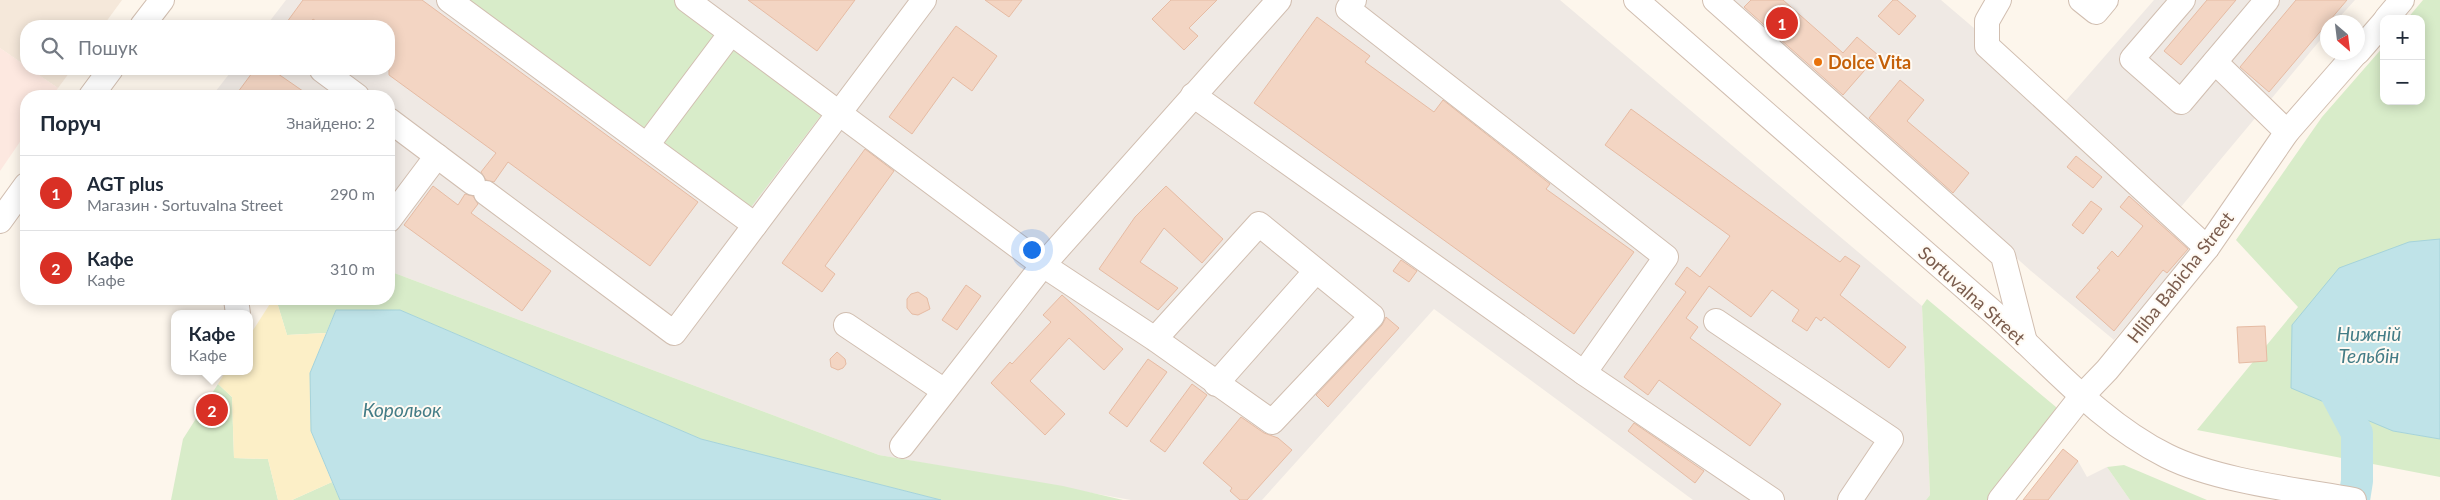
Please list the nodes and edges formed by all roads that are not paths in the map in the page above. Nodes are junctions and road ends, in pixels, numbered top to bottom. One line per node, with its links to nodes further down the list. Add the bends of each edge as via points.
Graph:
1 (162, 0): 16 (street)
2 (449, 0): 30 (street)
3 (687, 0): 18 (street)
4 (924, 0): 27 (street)
5 (1279, 0): 26 (street)
6 (1354, 0): 43 (street, via 1348,9 1666,257)
7 (1636, 0): 42 (street, Sortuvalna Street)
8 (1715, 0): 42 (street, via 2003,256)
9 (1999, 0): 36 (street, via 1987,21 1987,46)
10 (2081, 0): 11 (street, via 2096,12)
11 (2106, 0)
12 (2183, 0): 21 (street, via 2132,59 2181,102)
13 (2402, 0): 15 (street, Hliba Babicha Street)
14 (2261, 2): 21 (street)
15 (2389, 15)
16 (147, 20)
17 (2380, 26): 19 (street, Hliba Babicha Street)
18 (731, 32): 27 (street); 30 (street)
19 (2365, 43)
20 (2350, 60): 29 (street, Hliba Babicha Street)
21 (2215, 62): 29 (street)
22 (107, 75): 24 (street)
23 (329, 75): 25 (street)
24 (95, 90)
25 (349, 90)
26 (1193, 95): 37 (street); 43 (street)
27 (840, 112): 35 (street); 37 (street)
28 (395, 124): 31 (street)
29 (2287, 132): 36 (street, Hliba Babicha Street)
30 (646, 145): 35 (street)
31 (437, 156): 33 (street); 35 (street, via 674,333)
32 (20, 193): 34 (street)
33 (395, 212)
34 (0, 221)
35 (755, 224)
36 (2207, 248): 46 (street, Hliba Babicha Street)
37 (1043, 265): 41 (street); 45 (street)
38 (1316, 270): 41 (street, via 1259,224); 44 (street); 44 (street, via 1372,316 1272,422)
39 (1716, 321): 49 (street, via 1891,439)
40 (846, 325): 45 (street)
41 (1154, 339): 44 (street)
42 (2025, 342): 46 (street, Sortuvalna Street)
43 (1584, 373): 48 (street)
44 (1216, 384)
45 (944, 390): 47 (street)
46 (2082, 397): 50 (street, Hliba Babicha Street); 51 (street, Sortuvalna Street, via 2132,435 2168,456 2213,472)
47 (902, 446)
48 (1772, 500)
49 (1850, 500)
50 (2000, 500)
51 (2354, 500)

